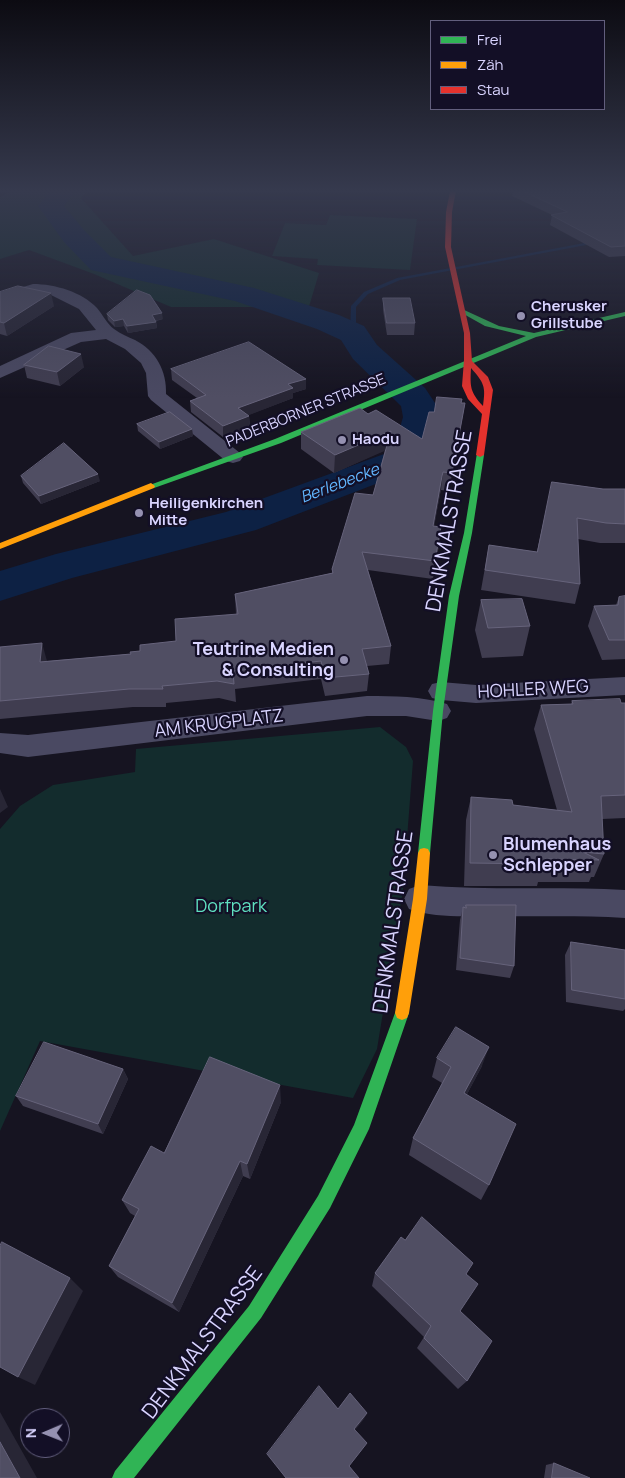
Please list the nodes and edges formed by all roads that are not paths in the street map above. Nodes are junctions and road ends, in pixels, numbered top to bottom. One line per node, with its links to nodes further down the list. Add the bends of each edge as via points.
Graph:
1 (449, 260): 3 (main road)
2 (0, 299): 5 (street, via 33,289 60,293 90,310)
3 (462, 311): 6 (main road, via 494,329); 7 (main road)
4 (625, 314): 6 (main road, PADERBORNER STRASSE)
5 (108, 334): 8 (street, via 77,336); 10 (street, via 132,345 156,371 157,396)
6 (534, 335): 7 (main road, PADERBORNER STRASSE)
7 (468, 361): 9 (main road, DENKMALSTRASSE, via 467,390); 9 (main road, DENKMALSTRASSE, via 488,383 490,400); 10 (main road, PADERBORNER STRASSE)
8 (0, 373)
9 (486, 414): 13 (main road, DENKMALSTRASSE)
10 (233, 457): 11 (main road, PADERBORNER STRASSE)
11 (0, 546)
12 (625, 686): 13 (street, HOHLER WEG, via 476,694)
13 (439, 701): 14 (street, AM KRUGPLATZ, via 406,706 367,706 28,746); 15 (main road, DENKMALSTRASSE)
14 (0, 743)
15 (420, 899): 16 (street); 17 (main road, DENKMALSTRASSE, via 403,1011 361,1129 329,1194 255,1312)
16 (625, 904)
17 (122, 1478)

